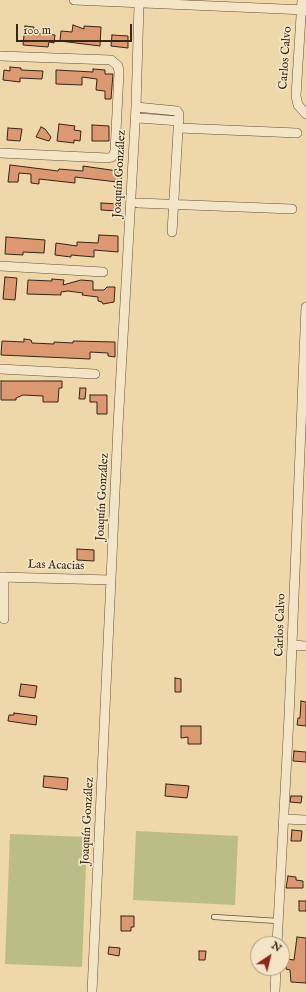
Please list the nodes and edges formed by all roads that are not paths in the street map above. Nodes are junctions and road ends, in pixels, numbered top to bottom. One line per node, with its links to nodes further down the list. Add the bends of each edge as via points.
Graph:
1 (74, 0): 3 (street)
2 (302, 0): 4 (street, Carlos Calvo)
3 (139, 4): 4 (street); 6 (street, Joaquín González)
4 (304, 10): 7 (street, Carlos Calvo, via 296,96 298,105)
5 (0, 56): 11 (street, via 111,60 118,66 119,72 115,152 112,156 108,158)
6 (136, 107): 9 (street, via 177,111); 23 (street, Joaquín González)
7 (306, 114)
8 (139, 118): 9 (street)
9 (179, 124): 10 (street); 13 (street)
10 (296, 133)
11 (0, 153)
12 (138, 203): 13 (street)
13 (175, 205): 14 (street); 15 (street)
14 (292, 209)
15 (172, 232)
16 (0, 266): 17 (street)
17 (103, 272)
18 (306, 307): 21 (street, Carlos Calvo)
19 (0, 369): 20 (street)
20 (94, 374)
21 (303, 468): 25 (street, Carlos Calvo)
22 (2, 577): 23 (street, Las Acacias); 24 (street)
23 (111, 580): 33 (street, Joaquín González)
24 (4, 619)
25 (292, 645): 26 (street); 27 (street, Carlos Calvo)
26 (306, 646)
27 (284, 819): 28 (street); 30 (street, Carlos Calvo)
28 (306, 820)
29 (214, 918): 30 (lane)
30 (278, 921): 31 (street, Carlos Calvo)
31 (277, 936)
32 (276, 976): 34 (street)
33 (92, 992)
34 (275, 992)

